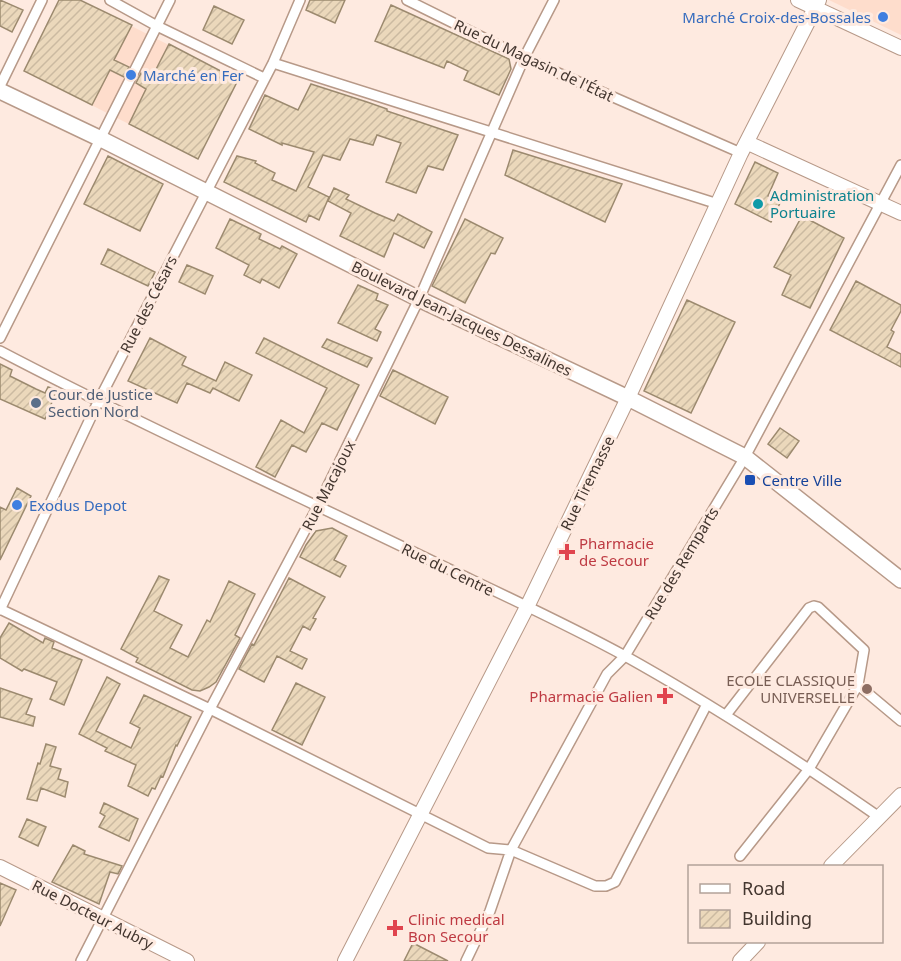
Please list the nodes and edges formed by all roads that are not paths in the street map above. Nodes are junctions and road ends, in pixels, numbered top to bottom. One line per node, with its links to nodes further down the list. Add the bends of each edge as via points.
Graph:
1 (42, 0): 14 (street)
2 (110, 0): 9 (street)
3 (170, 0): 9 (street)
4 (300, 0): 12 (street, Rue des Césars)
5 (407, 0): 11 (street, Rue du Magasin de l'État)
6 (554, 0): 11 (street, Rue Macajoux)
7 (798, 0): 8 (street)
8 (817, 4): 10 (street); 18 (street, Rue Tiremasse)
9 (157, 27): 13 (street); 17 (street)
10 (901, 48)
11 (524, 58): 16 (street, Rue Macajoux); 18 (street, Rue du Magasin de l'État)
12 (273, 63): 13 (street, Rue des Césars); 16 (street)
13 (264, 78): 20 (street, Rue des Césars)
14 (0, 86)
15 (0, 91): 17 (main road, Boulevard Jean-Jacques Dessalines)
16 (492, 132): 21 (street); 24 (street, Rue Macajoux)
17 (101, 139): 20 (main road, Boulevard Jean-Jacques Dessalines); 25 (street)
18 (744, 148): 21 (street, Rue Tiremasse); 22 (street)
19 (901, 165): 22 (street, Rue des Remparts)
20 (207, 192): 24 (main road, Boulevard Jean-Jacques Dessalines); 28 (street, Rue des Césars)
21 (718, 204): 27 (street, Rue Tiremasse)
22 (879, 204): 23 (street); 29 (street, Rue des Remparts)
23 (901, 213)
24 (420, 299): 27 (main road, Boulevard Jean-Jacques Dessalines); 30 (street, Rue Macajoux)
25 (0, 338)
26 (0, 351): 28 (street, Rue du Centre)
27 (628, 398): 29 (main road, Boulevard Jean-Jacques Dessalines); 32 (street, Rue Tiremasse)
28 (98, 402): 30 (street, Rue du Centre); 33 (street, Rue des Césars)
29 (745, 458): 31 (main road, Boulevard Jean-Jacques Dessalines); 34 (street, Rue des Remparts)
30 (318, 506): 32 (street, Rue du Centre); 37 (street, Rue Macajoux)
31 (901, 580)
32 (527, 607): 34 (street, Rue du Centre); 42 (street, Rue Tiremasse)
33 (0, 609): 37 (street)
34 (625, 656): 36 (street, Rue du Centre); 44 (street, Rue des Remparts, via 607,674)
35 (858, 685): 38 (street, via 864,650 814,606); 39 (street); 40 (street)
36 (706, 704): 38 (street, Rue du Centre); 44 (street, via 615,882 595,886)
37 (210, 709): 42 (street); 48 (street, Rue Macajoux)
38 (726, 715): 40 (street, Rue du Centre)
39 (901, 720)
40 (809, 769): 43 (street, Rue du Centre); 45 (street)
41 (901, 795): 43 (street)
42 (420, 813): 44 (street, via 488,848); 52 (street, Rue Tiremasse)
43 (879, 818): 46 (street)
44 (511, 850): 53 (street, Rue des Remparts, via 490,911)
45 (740, 856)
46 (833, 865)
47 (0, 867): 48 (street, Rue Docteur Aubry)
48 (102, 919): 50 (street, Rue Macajoux); 51 (street, Rue Docteur Aubry)
49 (758, 943): 54 (street)
50 (81, 961)
51 (187, 961)
52 (345, 961)
53 (466, 961)
54 (740, 961)

